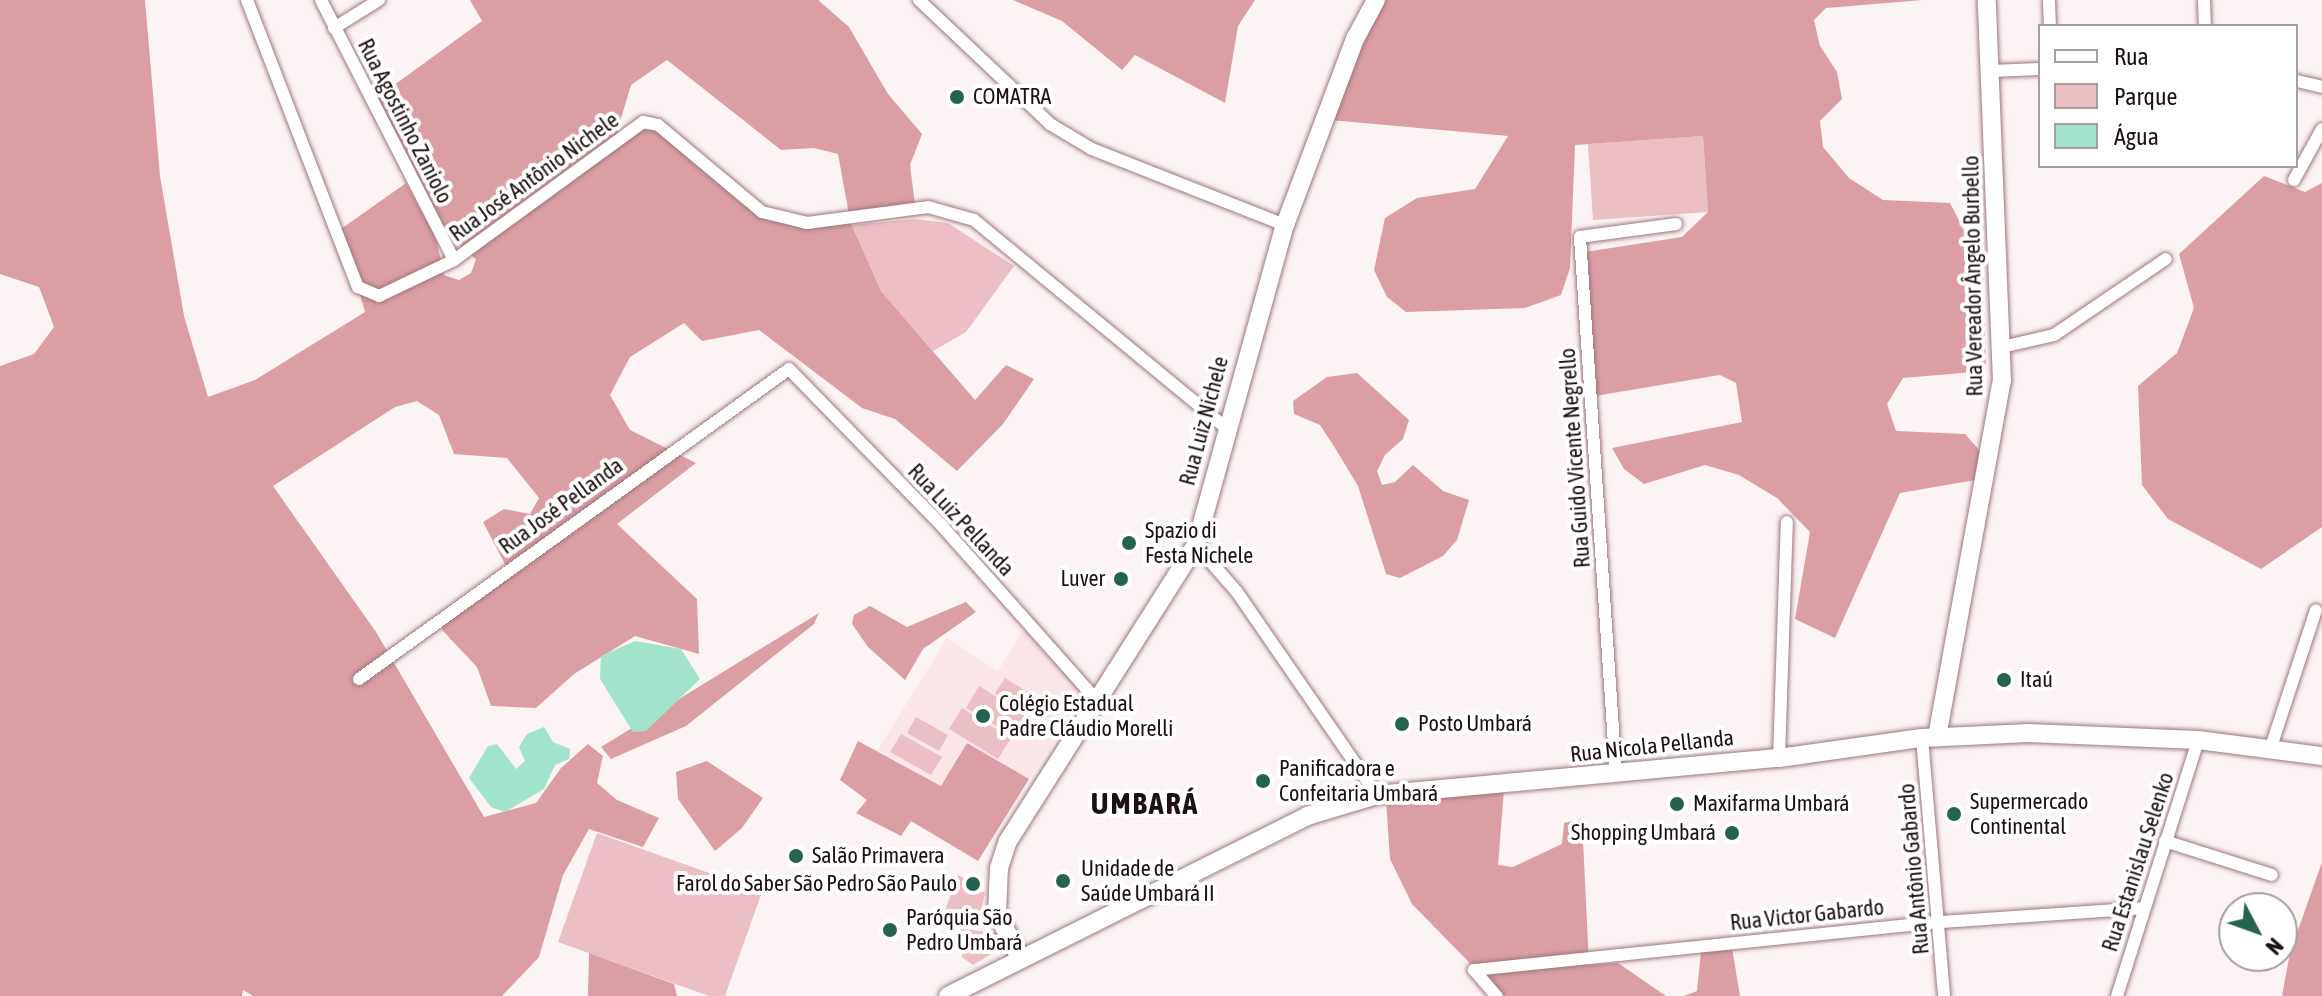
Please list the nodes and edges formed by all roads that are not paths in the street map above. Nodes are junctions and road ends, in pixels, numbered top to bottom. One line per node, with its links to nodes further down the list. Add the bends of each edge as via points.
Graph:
1 (247, 0): 21 (street, Rua José Antônio Nichele, via 358,287 379,296)
2 (321, 0): 11 (street, Rua Agostinho Zaniolo)
3 (379, 0): 11 (street)
4 (919, 0): 19 (street, via 1050,124 1092,149)
5 (1376, 0): 19 (main road, Rua Luiz Nichele, via 1355,39)
6 (1987, 0): 13 (main road, Rua Vereador Ângelo Burbello)
7 (2049, 0): 9 (street)
8 (2204, 0): 10 (street)
9 (2050, 24)
10 (2205, 24)
11 (334, 28): 21 (street, Rua Agostinho Zaniolo)
12 (2038, 69): 13 (street)
13 (1990, 71): 22 (main road, Rua Vereador Ângelo Burbello)
14 (2298, 81): 15 (street)
15 (2322, 87)
16 (2322, 129): 17 (street)
17 (2294, 180)
18 (1676, 224): 35 (street, Rua Guido Vicente Negrello, via 1580,237)
19 (1285, 225): 24 (main road, Rua Luiz Nichele)
20 (2166, 259): 22 (street, via 2054,335)
21 (454, 260): 24 (street, Rua José Antônio Nichele, via 643,122 658,125 762,212 807,223 928,207 974,220)
22 (2002, 347): 30 (main road, Rua Vereador Ângelo Burbello, via 1996,426)
23 (789, 369): 28 (street, Rua José Pellanda); 29 (street, Rua Luiz Pellanda, via 942,526)
24 (1226, 428): 26 (main road, Rua Luiz Nichele)
25 (1787, 522): 34 (street)
26 (1196, 545): 29 (main road, Rua Luiz Nichele); 36 (street, via 1237,592)
27 (2316, 610): 32 (street)
28 (359, 679)
29 (1099, 703): 41 (main road, Rua Luiz Nichele, via 1008,841 999,868 997,913)
30 (1929, 738): 31 (main road, Rua Nicola Pellanda, via 2029,733); 34 (main road, Rua Nicola Pellanda); 40 (street, Rua Antônio Gabardo)
31 (2198, 740): 32 (main road, Rua Nicola Pellanda); 37 (street, Rua Estanislau Selenko)
32 (2270, 750): 33 (main road, Rua Nicola Pellanda)
33 (2322, 756)
34 (1779, 758): 35 (main road, Rua Nicola Pellanda)
35 (1616, 774): 36 (main road, Rua Nicola Pellanda)
36 (1377, 795): 41 (main road, Rua Nicola Pellanda, via 1307,816)
37 (2165, 841): 38 (street); 39 (street, Rua Estanislau Selenko)
38 (2272, 875)
39 (2144, 908): 40 (street, Rua Victor Gabardo); 45 (street, Rua Estanislau Selenko)
40 (1940, 922): 43 (street, Rua Victor Gabardo, via 1474,970); 44 (street, Rua Antônio Gabardo)
41 (1020, 958): 42 (main road, Rua Nicola Pellanda)
42 (948, 996)
43 (1497, 996)
44 (1944, 996)
45 (2117, 996)

